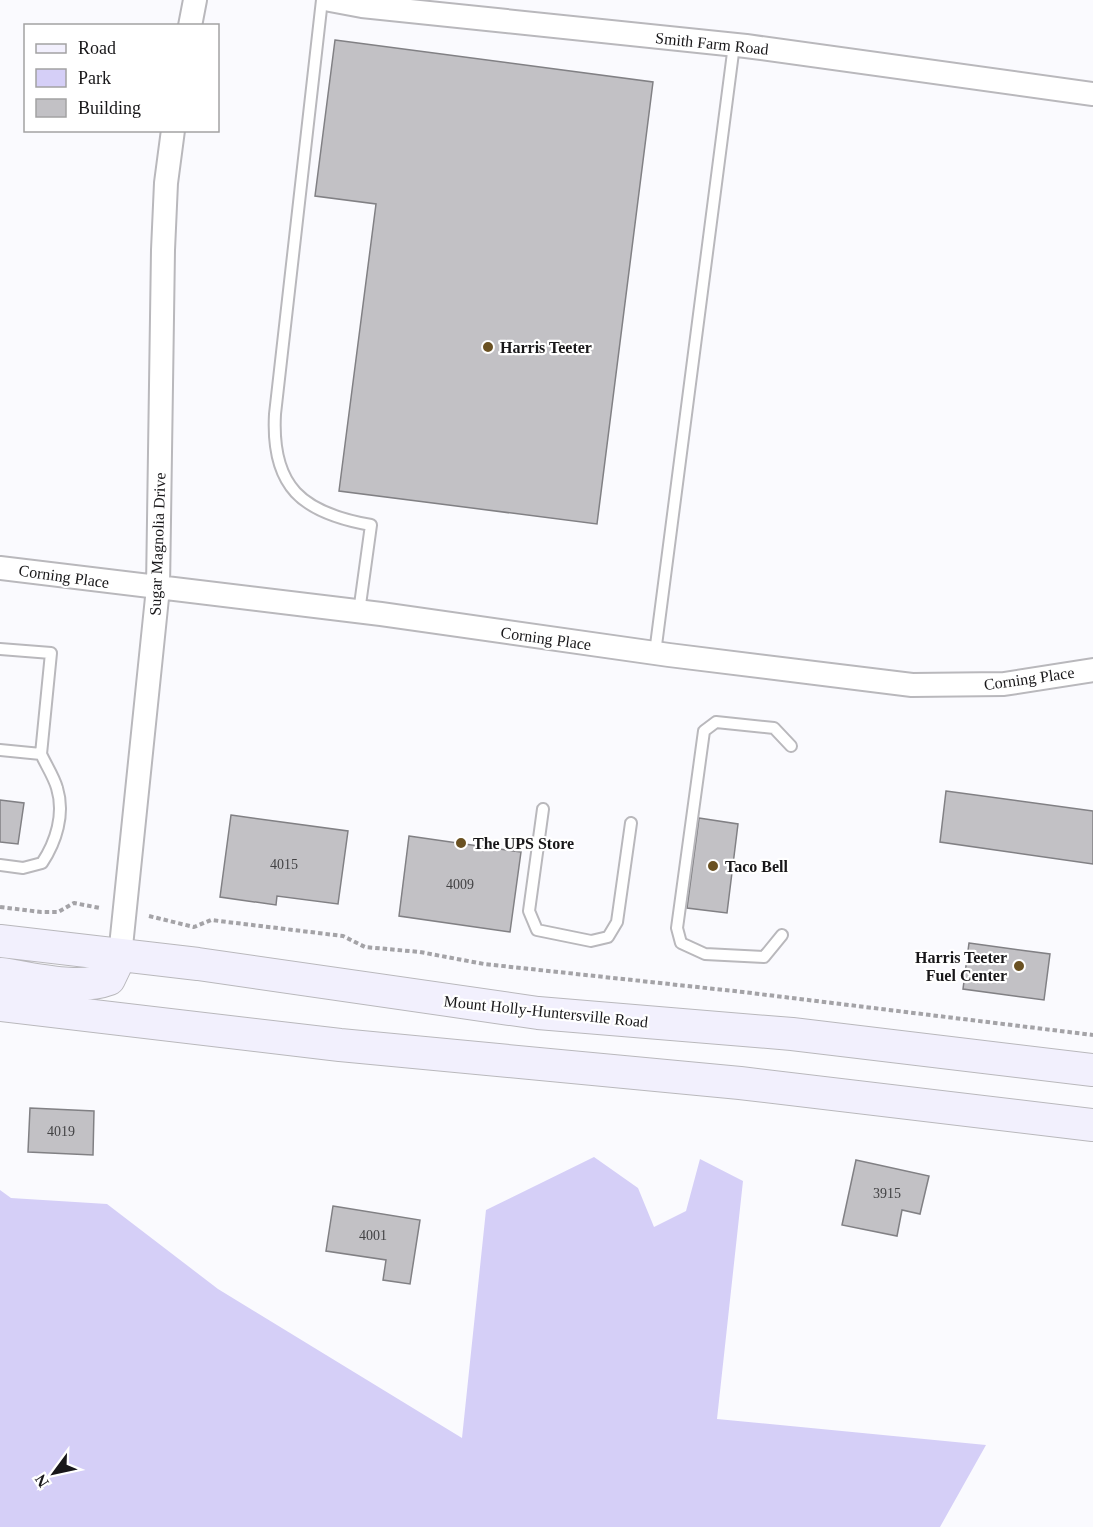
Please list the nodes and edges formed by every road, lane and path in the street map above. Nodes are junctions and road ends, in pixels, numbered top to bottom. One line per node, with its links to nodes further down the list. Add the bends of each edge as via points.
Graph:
1 (195, 0): 4 (street)
2 (322, 0): 10 (lane, via 275,450 282,471 304,502 336,518 371,525)
3 (330, 0): 5 (street, Smith Farm Road)
4 (190, 24)
5 (734, 45): 6 (street, Smith Farm Road); 12 (lane)
6 (1093, 94)
7 (173, 132): 9 (street, Sugar Magnolia Drive, via 163,250)
8 (0, 568): 9 (street, Corning Place)
9 (158, 588): 10 (street, Corning Place); 25 (street, Sugar Magnolia Drive)
10 (359, 612): 12 (street, Corning Place)
11 (0, 649): 16 (lane, via 51,653)
12 (655, 653): 13 (street, Corning Place, via 912,685 1004,684)
13 (1093, 670)
14 (791, 746): 23 (lane, via 774,728 716,722 704,731 677,928 681,943 705,954 764,957)
15 (0, 750): 16 (lane)
16 (40, 754): 19 (lane, via 57,788 55,843 42,864 23,868)
17 (543, 809): 18 (lane, via 529,911 537,930 591,942 608,937 617,922)
18 (631, 823)
19 (0, 865)
20 (89, 906): 21 (path, via 74,903 58,912)
21 (0, 908)
22 (166, 918): 28 (path, via 194,927 211,920 343,936 365,947 484,964)
23 (782, 935)
24 (0, 941): 25 (main road, Mount Holly-Huntersville Road)
25 (120, 956): 26 (main road, via 109,979 100,982 74,983); 29 (main road, Mount Holly-Huntersville Road, via 538,1013 792,1034)
26 (0, 974)
27 (0, 1005): 30 (main road, via 340,1045 740,1083)
28 (1093, 1035)
29 (1093, 1070)
30 (1093, 1125)

